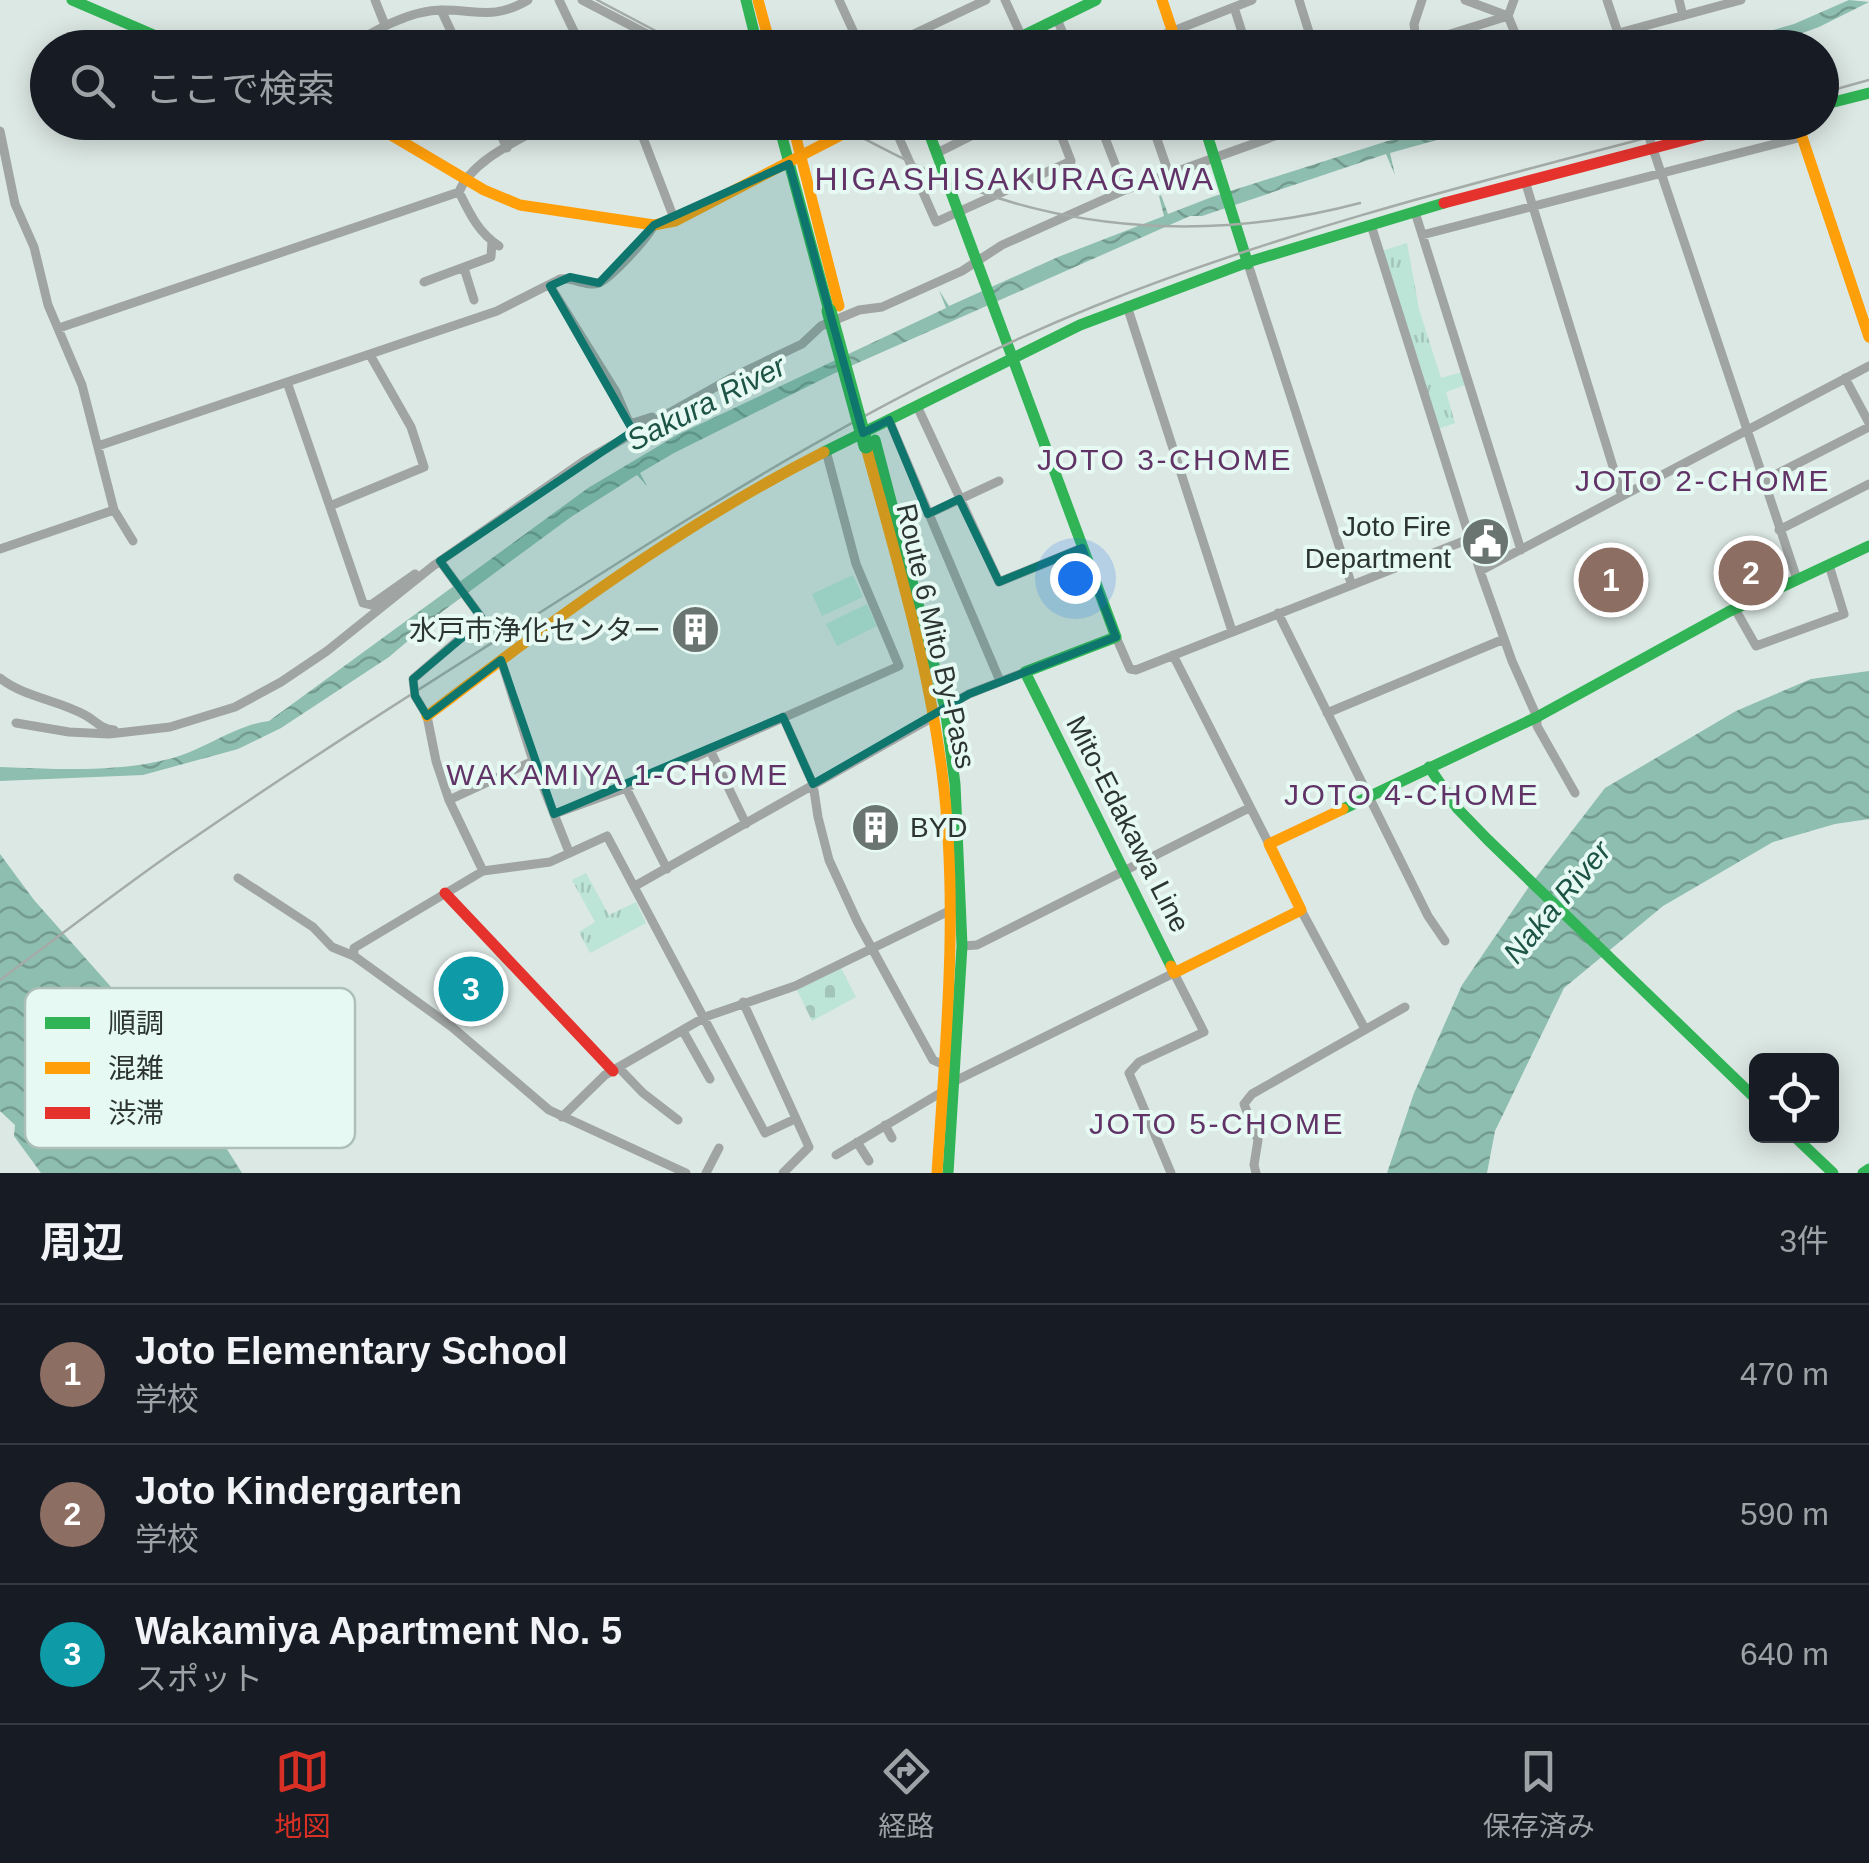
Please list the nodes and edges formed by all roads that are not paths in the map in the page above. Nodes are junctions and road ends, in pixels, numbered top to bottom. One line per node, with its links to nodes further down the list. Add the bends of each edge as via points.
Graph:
1 (72, 0): 27 (main road)
2 (375, 0): 26 (street)
3 (528, 0): 22 (street, via 492,14)
4 (559, 0): 30 (street)
5 (582, 0): 31 (street)
6 (746, 0): 32 (main road)
7 (758, 0): 33 (main road)
8 (839, 0): 34 (street)
9 (1005, 0): 36 (street)
10 (1096, 0): 25 (main road)
11 (1162, 0): 39 (main road)
12 (1252, 0): 21 (street)
13 (1422, 0): 42 (street)
14 (1465, 0): 23 (street)
15 (1514, 0): 23 (street)
16 (1607, 0): 45 (street)
17 (1680, 0): 24 (street)
18 (1742, 0): 24 (street)
19 (1302, 1): 41 (street)
20 (979, 2): 35 (street)
21 (1234, 7): 39 (street); 40 (street)
22 (441, 10): 26 (street); 29 (street)
23 (1508, 16): 43 (street); 44 (street)
24 (1683, 16): 46 (street)
25 (1057, 18): 37 (main road); 38 (street)
26 (384, 25): 28 (street)
27 (142, 30)
28 (376, 30)
29 (450, 30)
30 (573, 30)
31 (640, 30)
32 (757, 30)
33 (761, 30)
34 (852, 30)
35 (924, 30)
36 (1019, 30)
37 (1040, 30)
38 (1062, 30)
39 (1172, 30)
40 (1241, 30)
41 (1309, 30)
42 (1414, 30)
43 (1464, 30)
44 (1514, 30)
45 (1617, 30)
46 (1626, 30)
47 (1869, 93): 48 (main road)
48 (1839, 101)
49 (0, 132): 93 (street, via 15,204)
50 (395, 140): 77 (main road)
51 (503, 140): 69 (street)
52 (521, 140): 69 (street)
53 (644, 140): 82 (street)
54 (786, 140): 72 (main road, Route 6 Mito By-Pass)
55 (794, 140): 72 (main road, Route 6 Mito By-Pass)
56 (834, 140): 72 (main road)
57 (900, 140): 80 (street, via 936,222)
58 (932, 140): 71 (main road)
59 (963, 140): 71 (street)
60 (1062, 140): 80 (street, via 1070,161)
61 (1106, 140): 78 (street)
62 (1157, 140): 74 (street)
63 (1209, 140): 73 (main road)
64 (1268, 140): 73 (street)
65 (1649, 140): 70 (street)
66 (1686, 140): 70 (main road)
67 (1768, 140): 75 (street)
68 (1803, 140): 94 (main road)
69 (507, 148): 77 (street)
70 (1652, 149): 75 (street); 76 (main road)
71 (937, 153): 80 (main road)
72 (796, 161): 82 (main road); 137 (main road, Route 6 Mito By-Pass)
73 (1217, 164): 74 (street); 86 (main road)
74 (1169, 174): 78 (street)
75 (1660, 174): 79 (street); 104 (street)
76 (1525, 181): 79 (street); 81 (main road)
77 (462, 186): 83 (main road, via 530,208); 88 (street, via 477,227 495,243 491,257); 93 (street)
78 (1125, 190): 87 (street, via 1002,245)
79 (1532, 207): 85 (street); 110 (street)
80 (958, 212): 87 (main road)
81 (1415, 212): 84 (main road); 85 (street)
82 (676, 221): 83 (main road)
83 (654, 225): 90 (street, via 599,282 570,277)
84 (1371, 225): 86 (main road); 116 (street)
85 (1422, 235): 121 (street)
86 (1248, 264): 92 (main road); 126 (street)
87 (978, 265): 96 (main road); 101 (street, via 821,326 802,344)
88 (464, 268): 89 (street); 91 (street)
89 (424, 282)
90 (550, 286): 95 (street); 101 (street, via 628,420)
91 (474, 300)
92 (1127, 306): 96 (main road); 129 (street)
93 (59, 328): 105 (street)
94 (1869, 337)
95 (370, 354): 99 (street); 112 (street, via 424,468)
96 (1010, 356): 100 (main road); 119 (main road)
97 (1869, 366): 98 (street)
98 (1845, 378): 103 (street); 104 (street)
99 (288, 382): 105 (street); 112 (street)
100 (917, 406): 102 (main road); 111 (street)
101 (664, 415): 122 (street, via 584,461)
102 (889, 420): 106 (main road); 114 (street)
103 (1869, 425): 108 (street)
104 (1746, 432): 108 (street); 110 (street)
105 (98, 446): 113 (street)
106 (826, 451): 133 (main road, via 684,533); 140 (street, via 856,564 899,666)
107 (999, 481): 111 (street)
108 (1763, 481): 115 (street)
109 (1869, 484): 115 (street)
110 (1622, 496): 121 (street)
111 (959, 500): 114 (street); 119 (street, via 999,582)
112 (330, 506): 122 (street, via 366,606)
113 (114, 510): 117 (street); 120 (street)
114 (928, 514): 136 (street)
115 (1779, 530): 125 (street)
116 (1469, 539): 124 (street); 126 (street)
117 (133, 542)
118 (1869, 546): 123 (main road)
119 (1082, 548): 130 (main road)
120 (0, 550)
121 (1520, 550): 124 (street)
122 (439, 564): 139 (street, via 479,622 413,679); 143 (street, via 257,696 193,722)
123 (1828, 565): 125 (main road); 127 (street, via 1844,614 1756,646)
124 (1480, 571): 131 (street)
125 (1797, 579): 127 (main road)
126 (1351, 583): 128 (street)
127 (1735, 609): 141 (main road)
128 (1278, 613): 129 (street); 138 (street)
129 (1232, 630): 132 (street)
130 (1116, 637): 132 (street, via 1136,670); 134 (main road)
131 (1504, 639): 138 (street); 141 (street)
132 (1173, 655): 152 (street)
133 (500, 660): 139 (main road); 145 (street)
134 (1025, 672): 136 (street); 159 (main road, Mito-Edakawa Line)
135 (0, 678): 143 (street, via 104,729)
136 (1000, 681): 137 (street)
137 (938, 712): 147 (street); 163 (main road, Route 6 Mito By-Pass); 166 (main road, Route 6 Mito By-Pass, via 959,821)
138 (1328, 714): 150 (street)
139 (427, 716): 151 (street)
140 (783, 717): 147 (street); 148 (street)
141 (1537, 717): 146 (main road); 149 (street)
142 (16, 724): 143 (street)
143 (131, 732)
144 (712, 754): 154 (street)
145 (534, 761): 151 (street); 153 (street)
146 (1429, 768): 150 (main road); 178 (main road, via 1457,808)
147 (814, 784): 154 (street); 167 (street, via 829,860)
148 (626, 788): 153 (street); 157 (street)
149 (1574, 793)
150 (1368, 795): 155 (main road); 165 (street)
151 (449, 800): 158 (street)
152 (1249, 808): 155 (street); 159 (street)
153 (554, 814): 156 (street)
154 (746, 824): 157 (street)
155 (1269, 844): 164 (main road)
156 (569, 852): 158 (street, via 550,862); 161 (street, via 607,836)
157 (667, 868): 161 (street)
158 (483, 871): 162 (street)
159 (1123, 871): 166 (street, via 976,945); 169 (main road, Mito-Edakawa Line)
160 (238, 878): 168 (street)
161 (635, 886): 172 (street)
162 (445, 892): 168 (street, via 354,948); 175 (main road)
163 (951, 910): 167 (street); 177 (main road, Route 6 Mito By-Pass)
164 (1301, 910): 169 (main road, Mito-Edakawa Line); 173 (street)
165 (1446, 941)
166 (962, 946): 177 (main road, Route 6 Mito By-Pass)
167 (871, 948): 170 (street, via 795,986); 177 (street)
168 (354, 956): 179 (street)
169 (1174, 973): 177 (street); 195 (street, via 1204,1032 1129,1072)
170 (742, 1002): 172 (street); 180 (street)
171 (1405, 1007): 173 (street)
172 (705, 1017): 174 (street); 180 (street, via 766,1133)
173 (1365, 1030): 196 (street, via 1244,1104 1258,1140)
174 (682, 1031): 175 (street); 176 (street)
175 (616, 1070): 179 (street); 181 (street)
176 (710, 1078)
177 (946, 1080): 182 (street); 193 (main road, Route 6 Mito By-Pass); 194 (main road, Route 6 Mito By-Pass)
178 (1749, 1092)
179 (562, 1116): 190 (street)
180 (795, 1119): 192 (street, via 810,1147)
181 (678, 1120)
182 (885, 1125): 183 (street); 184 (street)
183 (892, 1138)
184 (857, 1142): 187 (street); 188 (street)
185 (1801, 1143): 189 (main road)
186 (718, 1148): 191 (street)
187 (836, 1155)
188 (869, 1161)
189 (1830, 1170)
190 (686, 1173)
191 (706, 1173)
192 (783, 1173)
193 (937, 1173)
194 (948, 1173)
195 (1170, 1173)
196 (1256, 1173)

